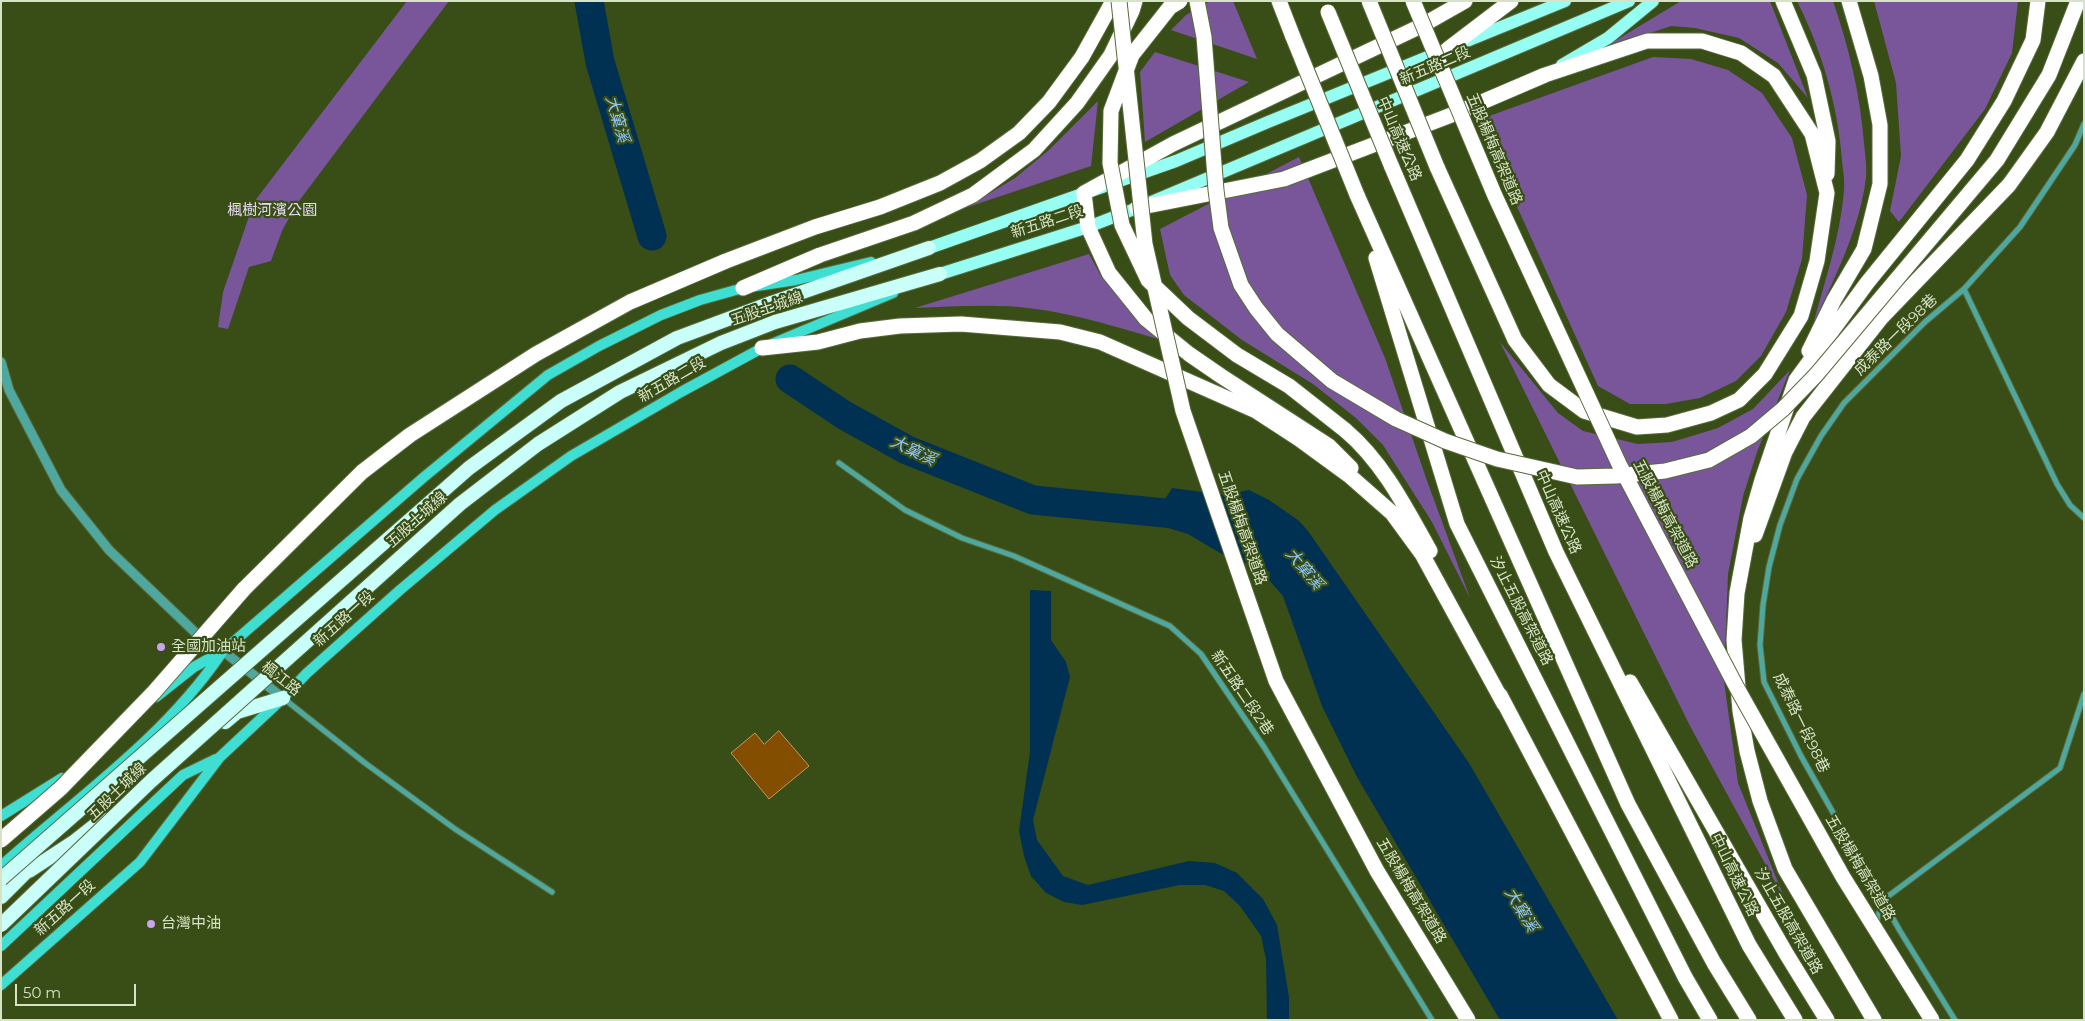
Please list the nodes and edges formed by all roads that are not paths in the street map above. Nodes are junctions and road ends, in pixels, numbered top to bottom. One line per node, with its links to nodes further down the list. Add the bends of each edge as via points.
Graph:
1 (1112, 1): 48 (highway, bridge, via 1082,57 1049,102 1019,133 980,161 940,183 880,207 815,227 630,302 536,354 410,436 362,472 244,589 154,692 61,788)
2 (1119, 1): 60 (highway, 五股楊梅高架道路, bridge, via 1145,244 1193,439 1276,681 1377,872)
3 (1135, 1): 30 (highway, via 1111,55 1077,103 1034,150 973,195 914,223 820,255)
4 (1180, 1): 44 (highway, bridge, via 1170,7 1132,55 1111,111 1110,163 1122,225 1148,280 1188,318 1237,355 1289,386 1363,445 1409,513 1471,624)
5 (1197, 1): 17 (highway, bridge, via 1204,37 1221,228 1241,285 1256,308 1277,334 1332,381 1396,419 1497,459 1577,477 1666,471 1709,460 1751,436 1783,409 1816,375 1997,160 2049,75)
6 (1279, 1): 25 (highway, bridge)
7 (1369, 1): 24 (highway, bridge, via 1437,167 1515,340 1549,386 1584,411 1637,426 1667,425 1711,413 1738,400 1765,374 1801,316 1817,261)
8 (1414, 1): 56 (highway, 五股楊梅高架道路, bridge, via 1495,196 1618,464 1842,877)
9 (1465, 1): 23 (highway, via 1421,26 1173,144)
10 (1511, 1): 19 (highway)
11 (1565, 1): 19 (main road, 新五路二段)
12 (1630, 1): 26 (main road, 新五路二段)
13 (1653, 1): 21 (main road, via 1608,38)
14 (1783, 1): 24 (highway, via 1814,75 1828,141)
15 (1849, 1): 34 (highway, via 1871,76 1880,125 1880,184 1864,249 1834,300)
16 (2038, 1): 34 (highway, via 2033,40 2004,102 1967,160 1867,283)
17 (2078, 1)
18 (1325, 7): 39 (highway, 中山高速公路, bridge)
19 (1448, 49): 23 (main road, 新五路二段, via 1176,161)
20 (2084, 61): 40 (highway, via 2047,132 2009,186 1881,318 1803,417 1785,452)
21 (1545, 76): 24 (highway, via 1648,41 1702,41 1741,53 1774,76 1798,110 1812,134); 26 (highway, via 1284,179)
22 (2084, 124): 31 (street, 成泰路一段98巷, via 2076,145 2020,227)
23 (1084, 193): 27 (highway); 28 (main road, 新五路二段)
24 (1827, 193)
25 (1356, 195): 62 (highway, 汐止五股高架道路, via 1457,524 1685,977); 63 (highway, via 1628,804 1714,963)
26 (1137, 208): 27 (main road, 新五路二段)
27 (1088, 227): 29 (main road, 新五路二段); 37 (highway, via 1109,273 1146,319 1189,354 1329,446 1378,494)
28 (929, 248): 30 (main road, 新五路二段, via 796,280); 51 (highway, 五股土城線, bridge, via 678,338 561,401 469,468)
29 (940, 274): 32 (main road, 新五路二段); 55 (highway, 五股土城線, bridge, via 775,322 721,343 620,392 538,444 460,504 151,781)
30 (743, 288): 41 (main road, 新五路二段, via 662,315 548,375 424,477)
31 (1964, 289): 38 (street, via 2057,484 2070,505); 54 (street, 成泰路一段98巷, via 1925,322 1850,397 1821,436 1797,479 1780,524 1763,605 1760,645 1764,682 1801,756)
32 (762, 348): 36 (main road, 新五路二段, via 571,456); 37 (highway, via 818,342 900,326 961,324 1060,332 1100,342 1256,411 1351,477)
33 (1, 362): 41 (street, 楓江路, via 9,390 61,490 109,550 203,640)
34 (1796, 380): 40 (highway, via 1751,518)
35 (840, 464): 59 (street, 新五路二段2巷, via 905,510 962,538 1014,556 1170,626 1201,654 1264,747)
36 (494, 510): 43 (main road, 新五路一段, via 306,673)
37 (1392, 513): 44 (highway, via 1422,554)
38 (2084, 518)
39 (1556, 552): 64 (highway, 中山高速公路, via 1749,944); 65 (highway, 汐止五股高架道路)
40 (1737, 593): 66 (highway, via 1734,640 1740,711 1760,801 1785,869)
41 (223, 651): 43 (street, 楓江路); 45 (main road); 47 (main road, via 194,667 55,784)
42 (2084, 694): 54 (street, via 2060,768)
43 (283, 698): 46 (main road, 新五路一段); 50 (highway, via 236,712 174,765 75,841); 52 (street, 楓江路, via 455,829)
44 (1504, 704): 61 (highway)
45 (151, 738): 49 (main road); 50 (highway, via 54,839)
46 (220, 757): 57 (main road, 新五路一段, via 183,775); 58 (main road, 新五路一段, via 140,862)
47 (1, 816)
48 (1, 840)
49 (1, 866)
50 (29, 870): 53 (highway)
51 (1, 880)
52 (552, 892)
53 (1, 897)
54 (1882, 900): 56 (street); 68 (street, 成泰路一段98巷)
55 (1, 925)
56 (1875, 928): 67 (highway, 五股楊梅高架道路, bridge)
57 (1, 946)
58 (1, 985)
59 (1432, 1020)
60 (1468, 1020)
61 (1671, 1020)
62 (1710, 1020)
63 (1749, 1020)
64 (1795, 1020)
65 (1827, 1020)
66 (1874, 1020)
67 (1932, 1020)
68 (1955, 1020)

